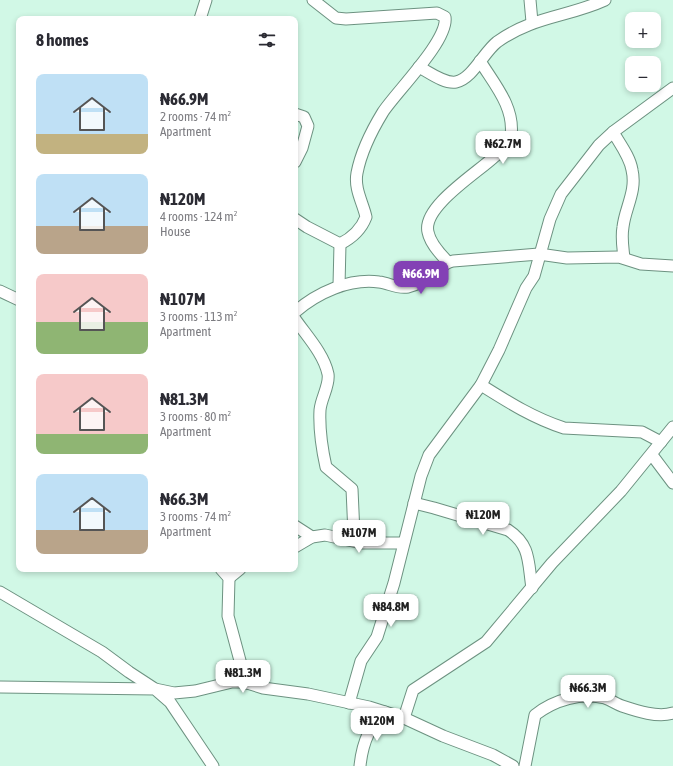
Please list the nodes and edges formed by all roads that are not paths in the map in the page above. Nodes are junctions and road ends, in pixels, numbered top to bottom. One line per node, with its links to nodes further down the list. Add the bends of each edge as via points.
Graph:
1 (206, 0): 5 (street)
2 (314, 0): 8 (street, via 336,18 441,14 445,17 445,27)
3 (530, 0): 6 (street)
4 (605, 0): 6 (street)
5 (201, 16)
6 (532, 22): 7 (street, via 496,43)
7 (480, 61): 8 (street, via 457,82 448,81); 17 (street, via 506,104 511,136 507,145 497,155 452,191 428,219 428,233 437,250)
8 (419, 67): 14 (street, via 384,111 371,133 357,174 357,188 366,218 361,229)
9 (673, 88): 11 (street)
10 (298, 115): 12 (street, via 304,117 308,126)
11 (613, 132): 15 (street, via 564,188 550,219); 16 (street, via 628,157 634,180 623,227)
12 (298, 156)
13 (298, 221): 14 (street)
14 (340, 244): 19 (street)
15 (539, 254): 16 (street, via 567,258); 17 (street); 24 (street, via 534,276)
16 (624, 258): 18 (street, via 641,264)
17 (448, 262): 19 (street, via 429,278 406,287 361,281)
18 (673, 266)
19 (340, 286): 22 (street)
20 (0, 291): 21 (street)
21 (16, 299)
22 (298, 310)
23 (298, 322): 32 (street, via 319,353 328,373 320,409 320,440 326,467 352,489)
24 (481, 385): 26 (street, via 536,419 564,428 642,432); 29 (street, via 429,455)
25 (673, 427): 26 (street)
26 (660, 442): 27 (street)
27 (652, 455): 28 (street); 38 (street)
28 (673, 483)
29 (414, 503): 33 (street); 38 (street, via 508,530 517,536 524,545)
30 (298, 528): 31 (street)
31 (312, 537): 32 (street, via 325,535); 34 (street)
32 (352, 540): 33 (street, via 362,543)
33 (403, 543): 43 (street, via 394,583 376,637 361,661)
34 (298, 545)
35 (224, 572): 37 (street)
36 (236, 572): 37 (street)
37 (229, 578): 40 (street, via 228,616)
38 (532, 588): 46 (street, via 486,642 413,690)
39 (0, 592): 42 (street, via 102,652)
40 (246, 683): 42 (street, via 232,682 174,693); 43 (street)
41 (0, 687): 42 (street)
42 (155, 689): 47 (street, via 170,702)
43 (349, 703): 44 (street)
44 (385, 712): 46 (street); 48 (street, via 379,717 365,741)
45 (673, 713): 50 (street, via 659,716 599,698 568,698 555,702 535,715)
46 (404, 718): 49 (street, via 493,755)
47 (213, 766)
48 (360, 766)
49 (513, 766)
50 (525, 766)

